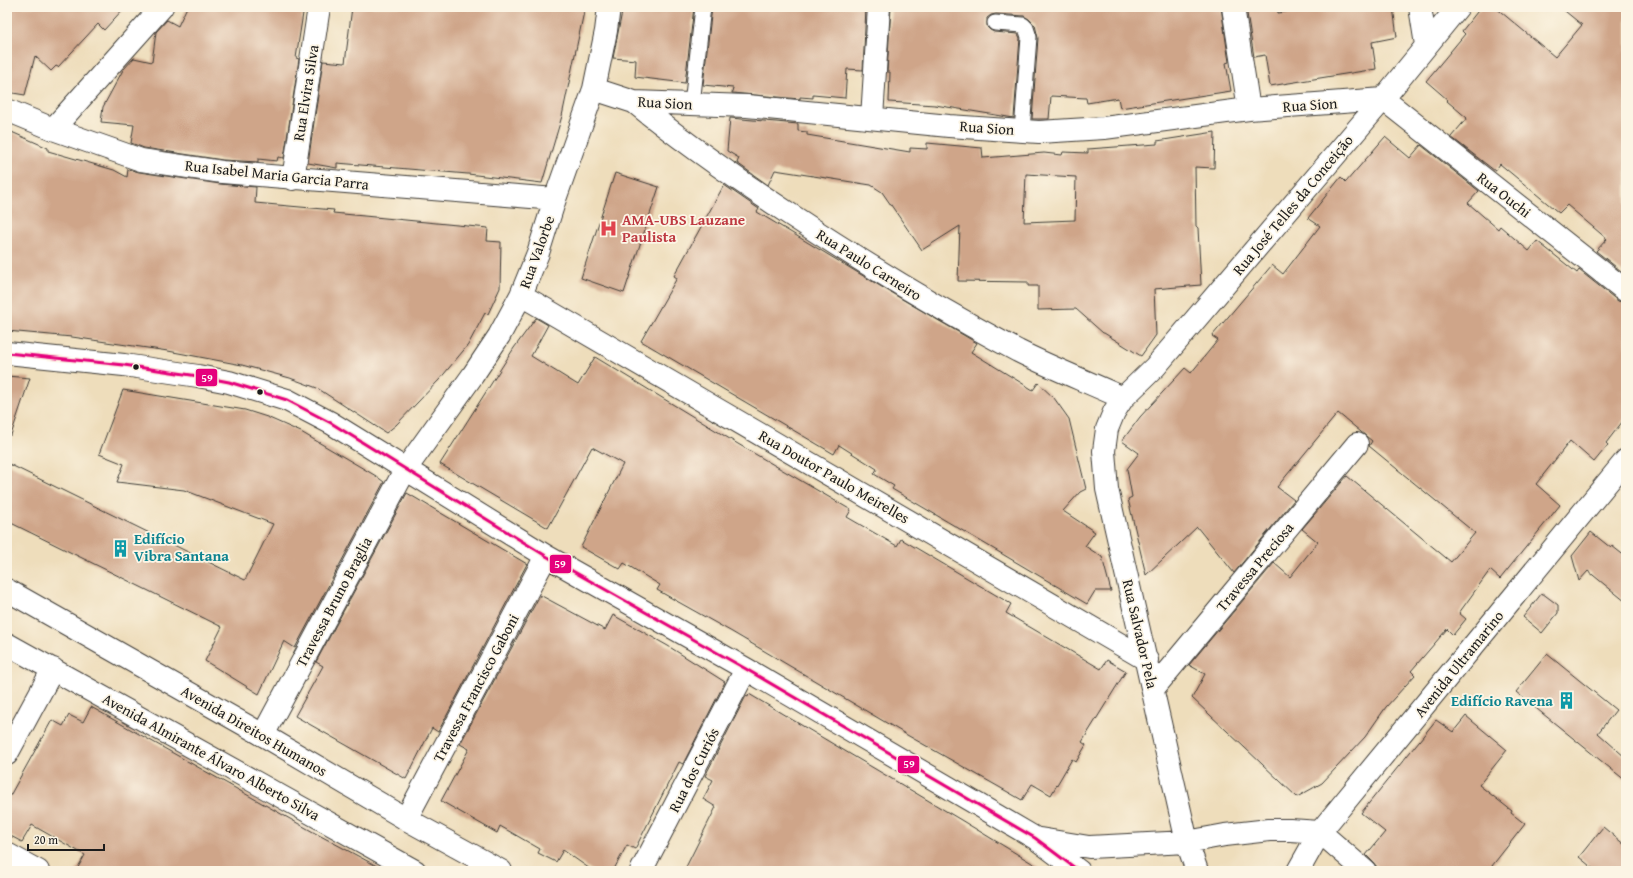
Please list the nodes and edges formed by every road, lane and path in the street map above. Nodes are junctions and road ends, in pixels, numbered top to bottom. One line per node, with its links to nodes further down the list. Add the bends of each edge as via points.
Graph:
1 (162, 7): 18 (street)
2 (319, 7): 20 (street, Rua Elvira Silva)
3 (609, 7): 11 (street, Rua Valorbe)
4 (703, 7): 14 (lane)
5 (879, 7): 17 (street)
6 (1233, 7): 15 (street)
7 (1420, 7): 10 (street)
8 (1458, 7): 10 (street, Rua José Telles da Conceição)
9 (994, 23): 19 (lane, via 1023,25 1028,31)
10 (1426, 45): 12 (street, Rua José Telles da Conceição)
11 (594, 89): 13 (street, Rua Sion); 21 (street, Rua Valorbe)
12 (1383, 99): 15 (street, Rua Sion); 22 (street, Rua Ouchi); 25 (street, Rua José Telles da Conceição, via 1155,367)
13 (634, 102): 14 (street, Rua Sion); 25 (street, Rua Paulo Carneiro, via 723,169 929,302 1020,352)
14 (692, 104): 17 (street, Rua Sion, via 747,106)
15 (1249, 109): 19 (street, Rua Sion, via 1104,128)
16 (7, 110): 18 (street, Rua Isabel Maria Garcia Parra)
17 (872, 118): 19 (street, Rua Sion)
18 (53, 129): 20 (street, Rua Isabel Maria Garcia Parra, via 141,160)
19 (1022, 131)
20 (293, 179): 21 (street, Rua Isabel Maria Garcia Parra)
21 (555, 199): 23 (street, Rua Valorbe, via 538,253)
22 (1626, 292)
23 (521, 295): 28 (street, Rua Valorbe, via 495,342); 32 (street, Rua Doutor Paulo Meirelles)
24 (7, 353): 28 (street, via 124,365 198,376 251,388 287,400 331,423)
25 (1123, 398): 32 (street, Rua Salvador Pela, via 1107,429 1104,451 1106,489)
26 (1357, 444): 35 (street, Travessa Preciosa)
27 (1626, 460): 39 (street, Avenida Ultramarino)
28 (405, 470): 29 (street); 36 (street, Travessa Bruno Braglia)
29 (546, 556): 34 (street); 38 (street, Travessa Francisco Gaboni)
30 (7, 590): 36 (street, Avenida Direitos Humanos)
31 (7, 644): 33 (street, Avenida Almirante Álvaro Alberto Silva)
32 (1147, 660): 35 (street, Rua Salvador Pela)
33 (54, 669): 37 (street); 44 (street, Avenida Almirante Álvaro Alberto Silva)
34 (746, 669): 40 (street); 46 (street, Rua dos Curiós)
35 (1153, 689): 41 (street, Rua Salvador Pela)
36 (263, 735): 38 (street, Avenida Direitos Humanos)
37 (7, 754)
38 (406, 819): 45 (street, Avenida Direitos Humanos)
39 (1320, 832): 41 (street, via 1269,830); 49 (street, Avenida Ultramarino); 50 (street)
40 (1035, 838): 41 (street, via 1089,847); 47 (street)
41 (1187, 842): 48 (street, Rua Salvador Pela)
42 (7, 854): 43 (street)
43 (38, 871)
44 (415, 871)
45 (501, 871)
46 (641, 871)
47 (1079, 871)
48 (1198, 871)
49 (1298, 871)
50 (1365, 871)

